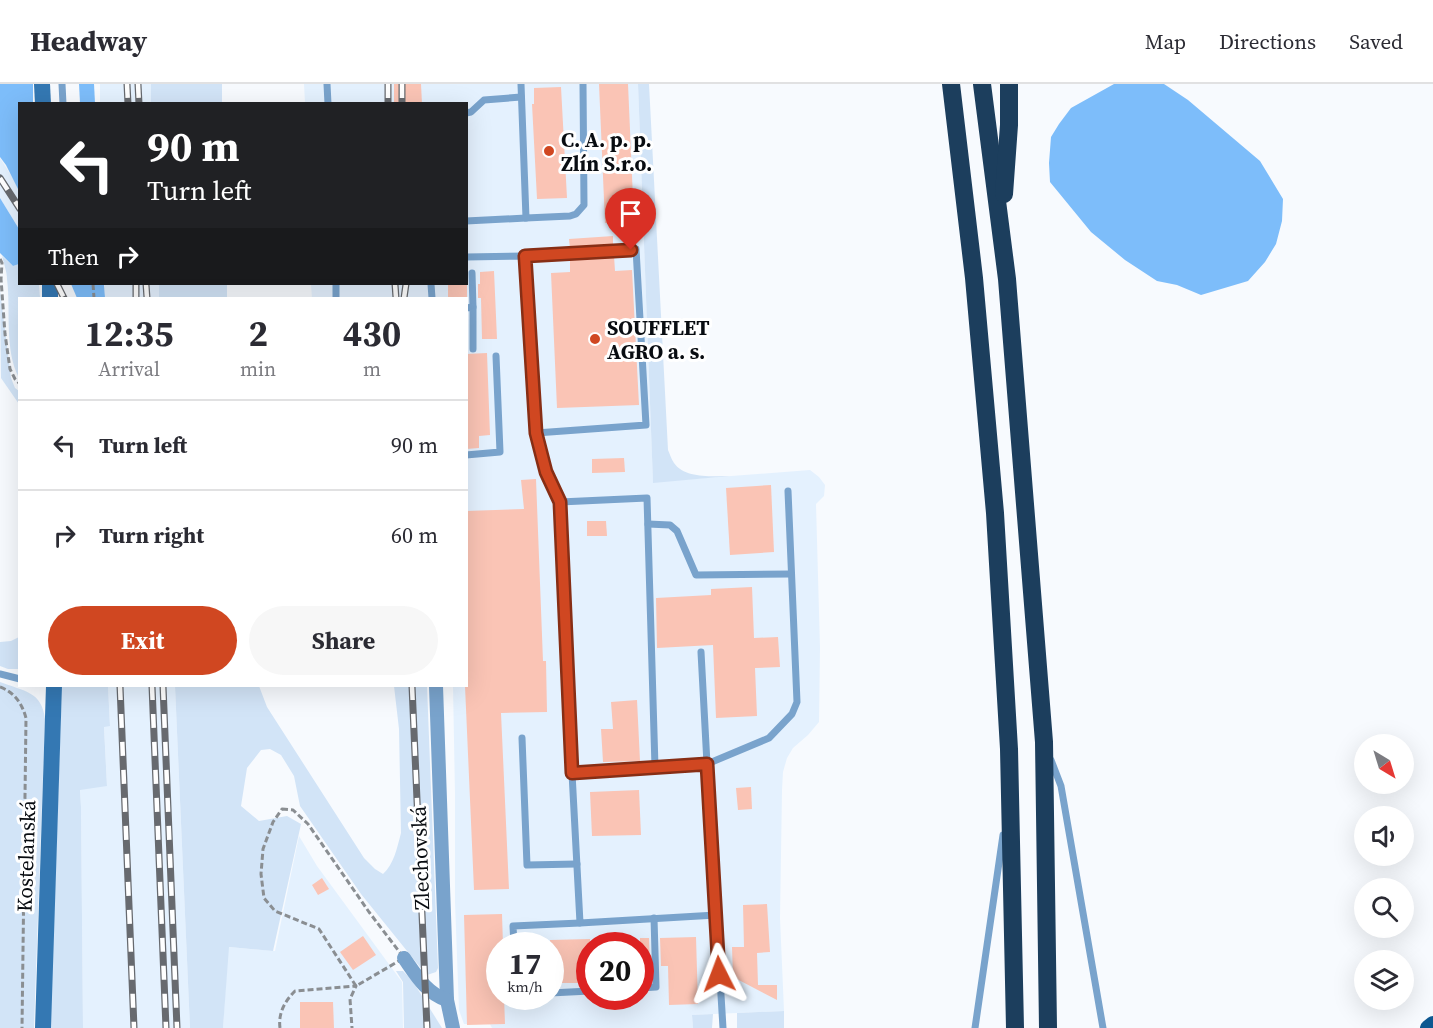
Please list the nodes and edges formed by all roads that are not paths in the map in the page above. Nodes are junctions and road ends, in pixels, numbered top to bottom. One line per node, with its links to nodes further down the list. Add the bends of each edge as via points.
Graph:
1 (42, 84): 10 (main road)
2 (62, 84): 11 (lane)
3 (327, 84): 12 (lane)
4 (521, 84): 9 (lane)
5 (582, 84): 14 (lane, via 584,205 570,216)
6 (951, 84): 36 (highway, via 976,302)
7 (982, 84): 16 (highway)
8 (1009, 84): 16 (highway)
9 (521, 97): 13 (lane, via 484,100); 14 (lane)
10 (43, 102)
11 (63, 102)
12 (328, 102)
13 (468, 113)
14 (526, 218): 15 (lane)
15 (468, 221)
16 (1002, 232): 35 (highway)
17 (525, 256): 18 (lane); 23 (lane); 23 (lane, via 636,249 646,425)
18 (468, 257)
19 (472, 273): 20 (lane)
20 (470, 308): 21 (lane)
21 (473, 349)
22 (496, 357): 24 (lane, via 500,452)
23 (536, 433): 26 (lane, via 546,472)
24 (468, 454)
25 (788, 491): 28 (lane)
26 (560, 502): 27 (lane, via 647,498); 39 (lane)
27 (648, 524): 28 (lane, via 670,525 677,531 696,575); 38 (lane)
28 (791, 574): 37 (lane, via 797,702 792,714 769,738)
29 (700, 652): 37 (lane)
30 (0, 674): 31 (lane)
31 (18, 678)
32 (54, 687): 49 (main road, Kostelanská)
33 (436, 687): 47 (street, Zlechovská)
34 (522, 738): 40 (lane, via 526,865)
35 (1044, 742): 54 (highway); 55 (lane, via 1060,786)
36 (1009, 748): 52 (lane, via 1007,809); 53 (highway)
37 (707, 764): 38 (lane); 41 (lane)
38 (655, 767): 39 (lane)
39 (572, 773): 40 (lane)
40 (577, 864): 43 (lane)
41 (716, 915): 42 (lane); 51 (lane)
42 (654, 918): 43 (lane); 46 (lane)
43 (580, 923): 44 (lane, via 513,926)
44 (513, 932)
45 (404, 958): 47 (street, via 425,987)
46 (654, 987)
47 (447, 1000): 50 (street, Zlechovská)
48 (1433, 1024): 56 (main road)
49 (43, 1028)
50 (453, 1028)
51 (723, 1028)
52 (975, 1028)
53 (1015, 1028)
54 (1048, 1028)
55 (1103, 1028)
56 (1428, 1028)

